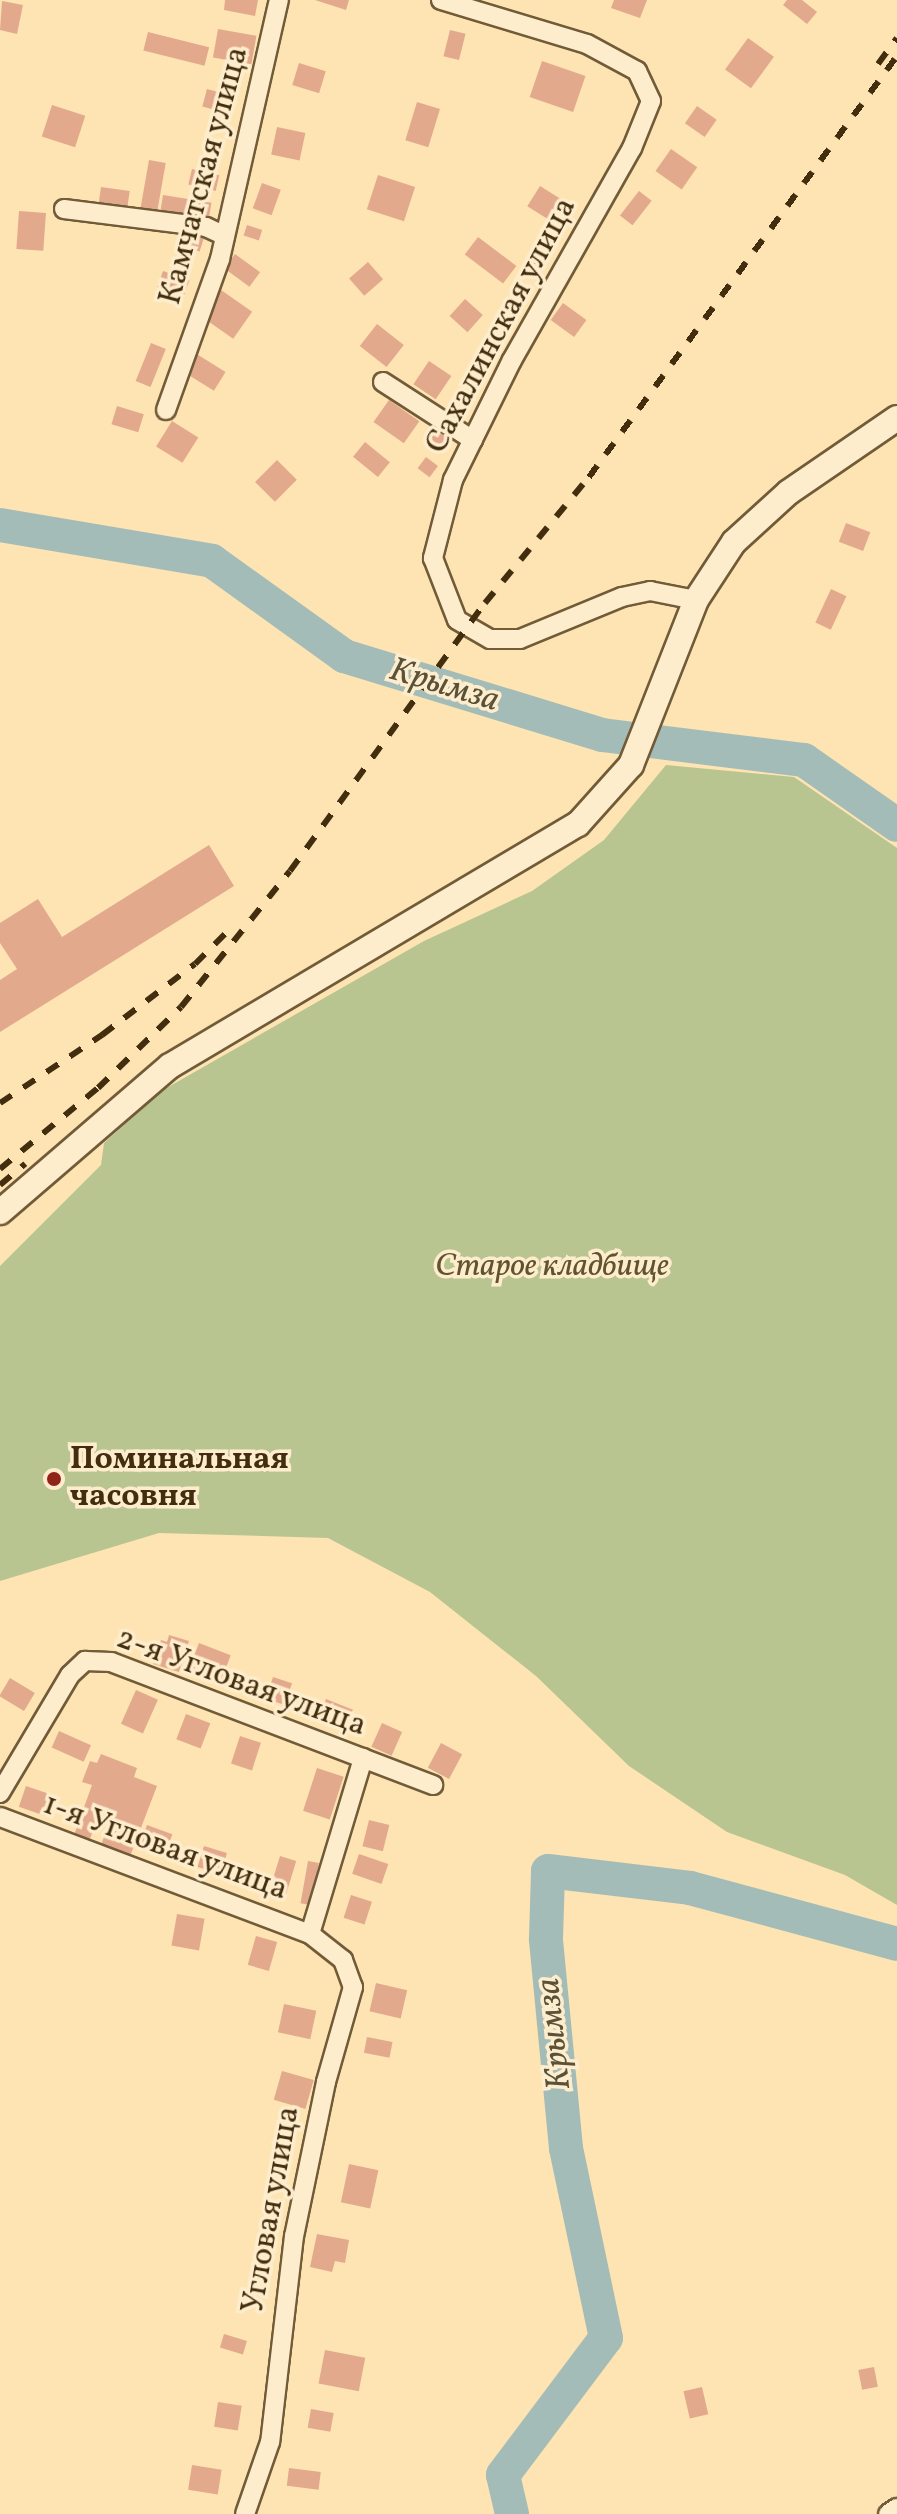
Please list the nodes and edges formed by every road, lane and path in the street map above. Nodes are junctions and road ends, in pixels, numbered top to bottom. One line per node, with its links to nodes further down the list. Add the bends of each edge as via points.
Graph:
1 (279, 0): 4 (street, Камчатская улица)
2 (441, 0): 8 (street, Сахалинская улица, via 587,44 637,71 651,101 632,148)
3 (64, 209): 4 (street, via 206,227)
4 (225, 236): 6 (street, Камчатская улица)
5 (383, 382): 8 (street)
6 (166, 410)
7 (897, 418): 9 (street, via 789,492 734,542)
8 (473, 440): 9 (street, Сахалинская улица, via 453,480 433,558 457,620 490,639 520,639 622,597 650,591)
9 (696, 600): 10 (street, via 631,765 578,824 170,1066)
10 (0, 1212)
11 (363, 1758): 12 (street, 2-я Угловая улица); 13 (street, 2-я Угловая улица, via 111,1662 85,1661 70,1675); 15 (street)
12 (433, 1785)
13 (0, 1793)
14 (0, 1817): 15 (street, 1-я Угловая улица)
15 (310, 1934): 17 (street, Угловая улица, via 343,1960 353,1987 326,2082 294,2236 270,2442)
16 (897, 2508): 18 (street)
17 (245, 2514)
18 (888, 2514)

